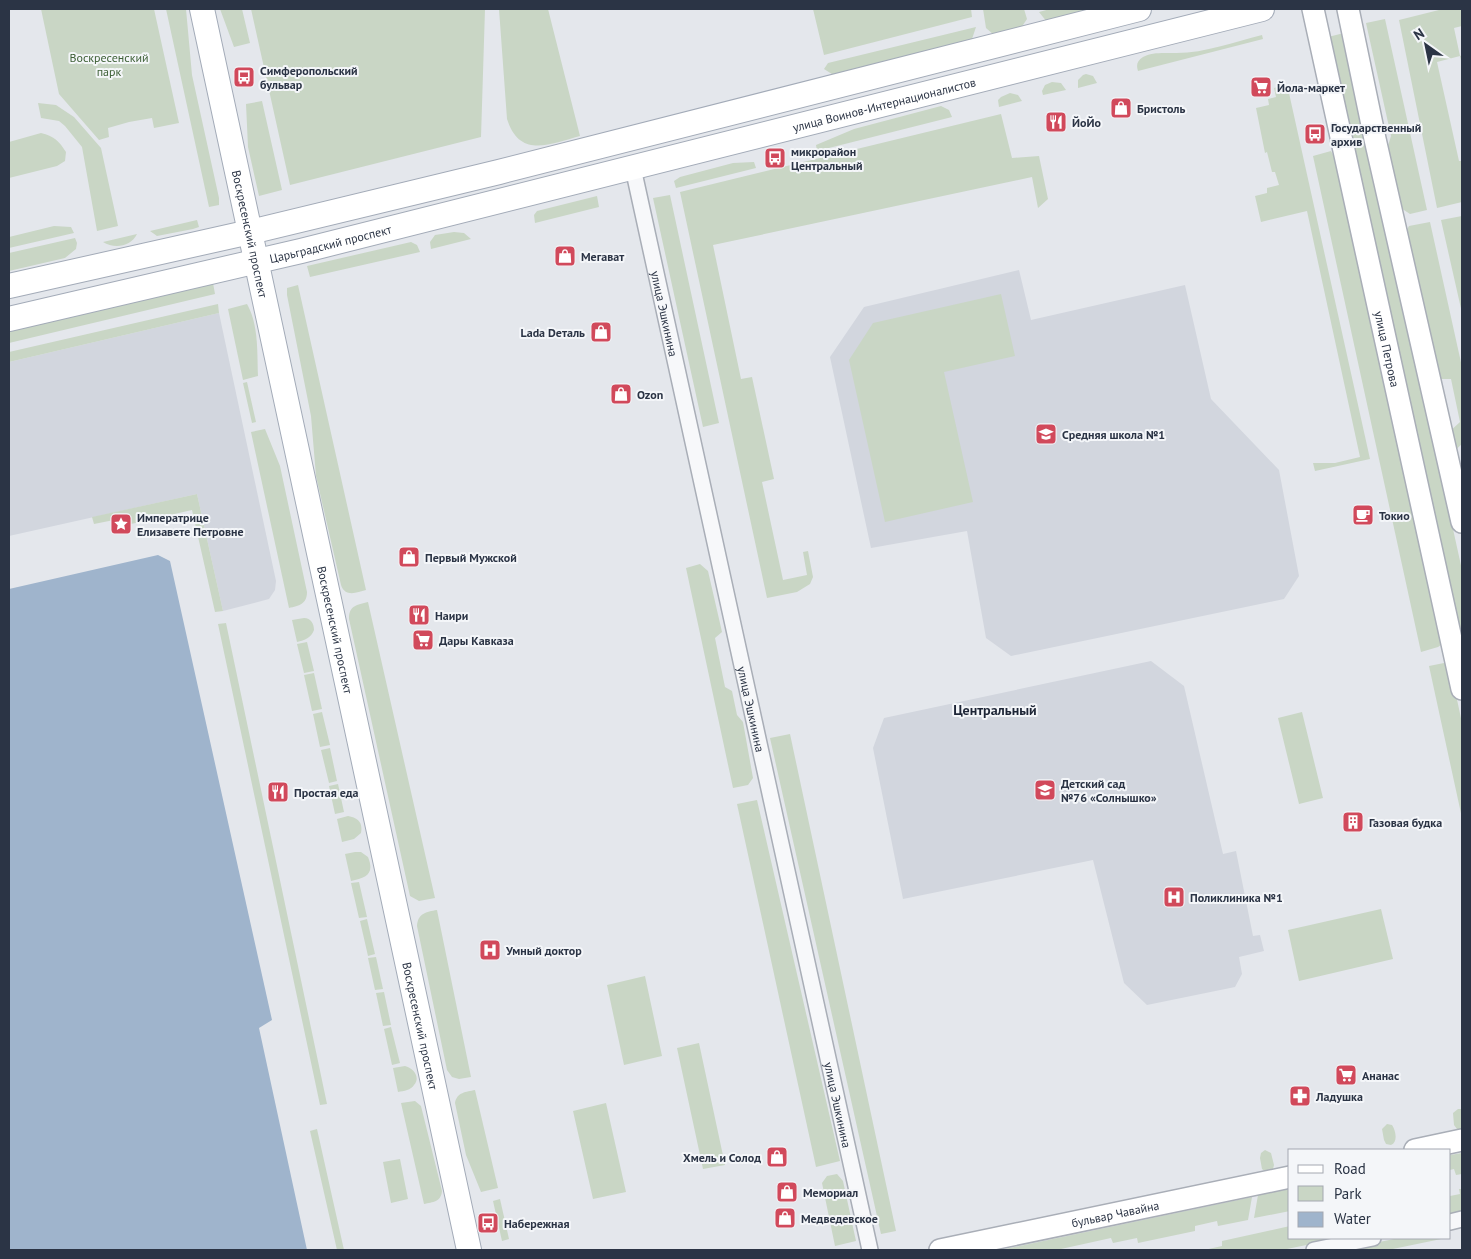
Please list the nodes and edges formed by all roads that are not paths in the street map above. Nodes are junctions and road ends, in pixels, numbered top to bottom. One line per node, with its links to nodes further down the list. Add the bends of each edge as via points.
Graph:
1 (202, 9): 8 (main road, Воскресенский проспект)
2 (1139, 9): 8 (main road)
3 (1262, 9): 6 (main road, улица Воинов-Интернационалистов)
4 (1313, 9): 13 (main road, улица Петрова)
5 (1348, 9): 12 (main road)
6 (633, 168): 7 (main road, улица Воинов-Интернационалистов); 19 (street, улица Эшкинина)
7 (506, 199): 9 (main road, Царьградский проспект)
8 (250, 232): 9 (main road, Воскресенский проспект); 10 (main road)
9 (256, 262): 11 (main road, Царьградский проспект); 18 (main road, Воскресенский проспект)
10 (9, 286)
11 (9, 318)
12 (1462, 522)
13 (1462, 689)
14 (1462, 1140): 15 (main road)
15 (1420, 1149)
16 (1288, 1177): 20 (main road, бульвар Чавайна)
17 (1368, 1239): 21 (street)
18 (469, 1250)
19 (870, 1250)
20 (940, 1250)
21 (1314, 1250)

